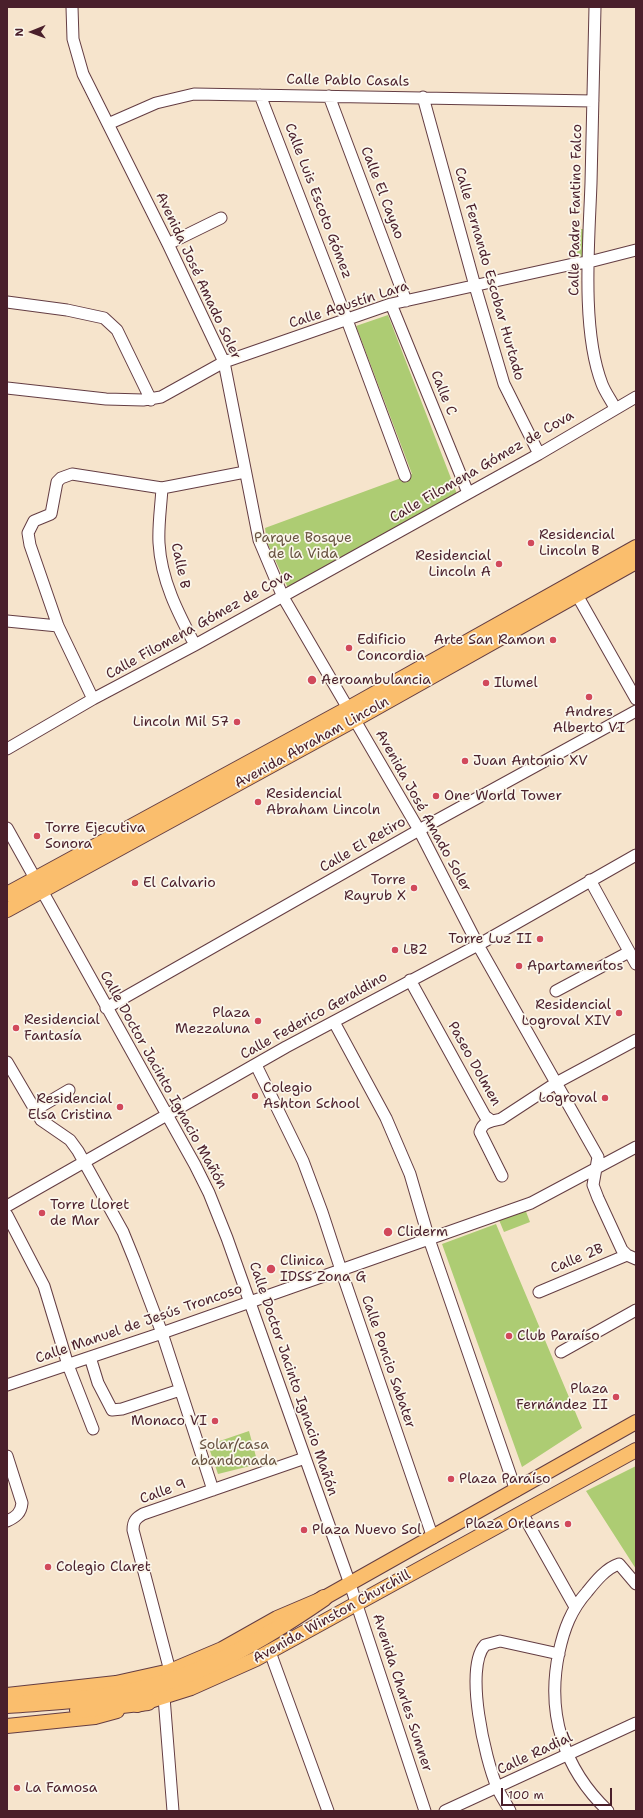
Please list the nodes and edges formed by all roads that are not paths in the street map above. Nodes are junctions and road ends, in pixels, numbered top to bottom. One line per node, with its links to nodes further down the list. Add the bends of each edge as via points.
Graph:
1 (72, 7): 7 (street, Avenida José Amado Soler, via 73,39 77,58)
2 (595, 7): 6 (street, Calle Padre Fantino Falco)
3 (260, 95): 4 (street, Calle Pablo Casals); 7 (street, Calle Pablo Casals, via 194,94 174,97); 16 (street, Calle Luis Escoto Gómez)
4 (329, 96): 5 (street, Calle Pablo Casals); 13 (street, Calle El Cayao)
5 (423, 97): 6 (street, Calle Pablo Casals); 12 (street, Calle Fernando Escobar Hurtado)
6 (593, 101): 11 (street, Calle Padre Fantino Falco)
7 (108, 124): 9 (street, Avenida José Amado Soler)
8 (221, 218): 9 (street)
9 (168, 244): 17 (street, Avenida José Amado Soler)
10 (636, 250): 11 (street, Calle Agustín Lara)
11 (589, 262): 12 (street, Calle Agustín Lara); 21 (street, Calle Padre Fantino Falco, via 595,359 602,386)
12 (475, 286): 13 (street, Calle Agustín Lara); 22 (street, Calle Fernando Escobar Hurtado, via 504,384)
13 (406, 301): 15 (street, Calle Agustín Lara)
14 (7, 302): 20 (street, via 104,318 117,330)
15 (391, 304): 16 (street, Calle Agustín Lara); 26 (street, Calle C)
16 (347, 320): 17 (street, Calle Agustín Lara); 24 (street, Calle Luis Escoto Gómez)
17 (224, 362): 20 (street, Calle Agustín Lara); 23 (street, Avenida José Amado Soler)
18 (7, 388): 20 (street)
19 (636, 397): 21 (street, Calle Filomena Gómez de Cova)
20 (151, 400)
21 (615, 408): 22 (street, Calle Filomena Gómez de Cova)
22 (539, 454): 26 (street, Calle Filomena Gómez de Cova)
23 (245, 472): 25 (street); 30 (street, Avenida José Amado Soler, via 259,540)
24 (405, 476)
25 (162, 488): 32 (street, via 72,474 57,482 51,514 34,521 28,533); 33 (street, Calle B, via 159,542 162,565 171,598)
26 (468, 494): 30 (street, Calle Filomena Gómez de Cova)
27 (636, 547): 29 (main road, Avenida Abraham Lincoln)
28 (636, 562): 29 (main road, Avenida Abraham Lincoln)
29 (574, 590): 35 (street); 37 (main road, Avenida Abraham Lincoln)
30 (283, 597): 33 (street, Calle Filomena Gómez de Cova); 37 (street, Avenida José Amado Soler)
31 (7, 621): 32 (street)
32 (58, 626): 34 (street)
33 (195, 646): 34 (street, Calle Filomena Gómez de Cova)
34 (93, 699): 38 (street, Calle Filomena Gómez de Cova)
35 (636, 699)
36 (636, 711): 40 (street, Calle El Retiro)
37 (352, 714): 40 (street, Avenida José Amado Soler); 43 (main road, Avenida Abraham Lincoln)
38 (7, 749)
39 (7, 828): 43 (street, Calle Doctor Jacinto Ignacio Mañón)
40 (419, 830): 46 (street, Avenida José Amado Soler); 51 (street, Calle El Retiro)
41 (636, 855): 42 (street, Calle Federico Geraldino)
42 (590, 880): 46 (street, Calle Federico Geraldino); 47 (street)
43 (38, 885): 44 (main road, Avenida Abraham Lincoln); 45 (main road, Avenida Abraham Lincoln); 51 (street, Calle Doctor Jacinto Ignacio Mañón)
44 (7, 894)
45 (7, 910)
46 (478, 945): 49 (street, Calle Federico Geraldino); 56 (street, Avenida José Amado Soler)
47 (629, 952): 48 (street); 50 (street)
48 (636, 964)
49 (410, 980): 52 (street, Calle Federico Geraldino); 60 (street, Paseo Dolmen, via 485,1116)
50 (556, 991)
51 (106, 1008): 59 (street, Calle Doctor Jacinto Ignacio Mañón)
52 (334, 1022): 55 (street, Calle Federico Geraldino); 67 (street, via 386,1118 410,1174)
53 (636, 1040): 56 (street, Paseo Dolmen)
54 (7, 1062): 58 (street)
55 (256, 1065): 59 (street, Calle Federico Geraldino); 69 (street, Calle Poncio Sabater, via 303,1161)
56 (556, 1083): 60 (street, Paseo Dolmen, via 501,1119); 63 (street, Avenida José Amado Soler, via 598,1157)
57 (69, 1090): 58 (street)
58 (35, 1110): 62 (street, via 45,1123 70,1140)
59 (168, 1114): 62 (street, Calle Federico Geraldino); 71 (street, Calle Doctor Jacinto Ignacio Mañón, via 209,1193)
60 (492, 1120): 64 (street, via 481,1127 480,1132)
61 (636, 1147): 63 (street, Calle Manuel de Jesús Troncoso)
62 (84, 1162): 65 (street, Calle Federico Geraldino); 73 (street, via 123,1232)
63 (597, 1168): 67 (street, Calle Manuel de Jesús Troncoso, via 531,1202); 68 (street, Avenida José Amado Soler, via 593,1183 598,1198 613,1233)
64 (502, 1176)
65 (7, 1206)
66 (7, 1215): 76 (street, via 44,1286)
67 (429, 1239): 69 (street, Calle Manuel de Jesús Troncoso); 85 (street)
68 (631, 1257): 70 (street, Calle 2B)
69 (341, 1270): 71 (street, Calle Manuel de Jesús Troncoso); 88 (street, Calle Poncio Sabater)
70 (539, 1292)
71 (249, 1301): 73 (street, Calle Manuel de Jesús Troncoso); 83 (street, Calle Doctor Jacinto Ignacio Mañón)
72 (636, 1310): 74 (street)
73 (162, 1333): 75 (street, Calle Manuel de Jesús Troncoso); 78 (street)
74 (561, 1352)
75 (90, 1357): 76 (street, Calle Manuel de Jesús Troncoso); 78 (street, via 98,1383 112,1410 122,1410)
76 (68, 1364): 77 (street, Calle Manuel de Jesús Troncoso); 80 (street)
77 (7, 1385)
78 (180, 1390): 84 (street)
79 (636, 1422): 85 (main road, Avenida Winston Churchill)
80 (93, 1429)
81 (636, 1450): 86 (main road, Avenida Winston Churchill)
82 (7, 1456): 87 (street, via 21,1496 22,1509 19,1515)
83 (305, 1458): 84 (street, Calle 9); 89 (street, Calle Doctor Jacinto Ignacio Mañón)
84 (213, 1490): 96 (street, Calle 9, via 143,1514 136,1518 133,1524)
85 (516, 1492): 88 (main road, Avenida Winston Churchill)
86 (522, 1513): 92 (main road, Avenida Winston Churchill); 93 (street)
87 (7, 1521)
88 (433, 1538): 89 (main road, Avenida Winston Churchill)
89 (350, 1584): 91 (main road, Avenida Winston Churchill); 92 (street, Avenida Charles Sumner)
90 (636, 1584): 93 (street, via 621,1565 617,1564 596,1581)
91 (324, 1598): 96 (highway, via 238,1653 212,1665)
92 (356, 1604): 94 (main road, Avenida Winston Churchill); 106 (street, Avenida Charles Sumner)
93 (575, 1607): 95 (street, via 565,1628)
94 (270, 1652): 98 (main road, Avenida Winston Churchill, via 225,1674); 105 (street)
95 (559, 1654): 102 (street, via 555,1681 557,1718); 103 (street, via 500,1641 485,1644 481,1650 477,1663 477,1697 488,1761)
96 (170, 1676): 97 (main road); 100 (highway, via 129,1692)
97 (7, 1695)
98 (164, 1697): 99 (main road, Avenida Winston Churchill); 104 (street)
99 (148, 1702): 100 (highway)
100 (9, 1715)
101 (636, 1723): 102 (street, Calle Radial)
102 (567, 1755): 103 (street, Calle Radial); 109 (street, via 579,1778)
103 (497, 1788): 107 (street, Calle Radial); 108 (street)
104 (173, 1811)
105 (328, 1811)
106 (426, 1811)
107 (445, 1811)
108 (510, 1811)
109 (608, 1811)

